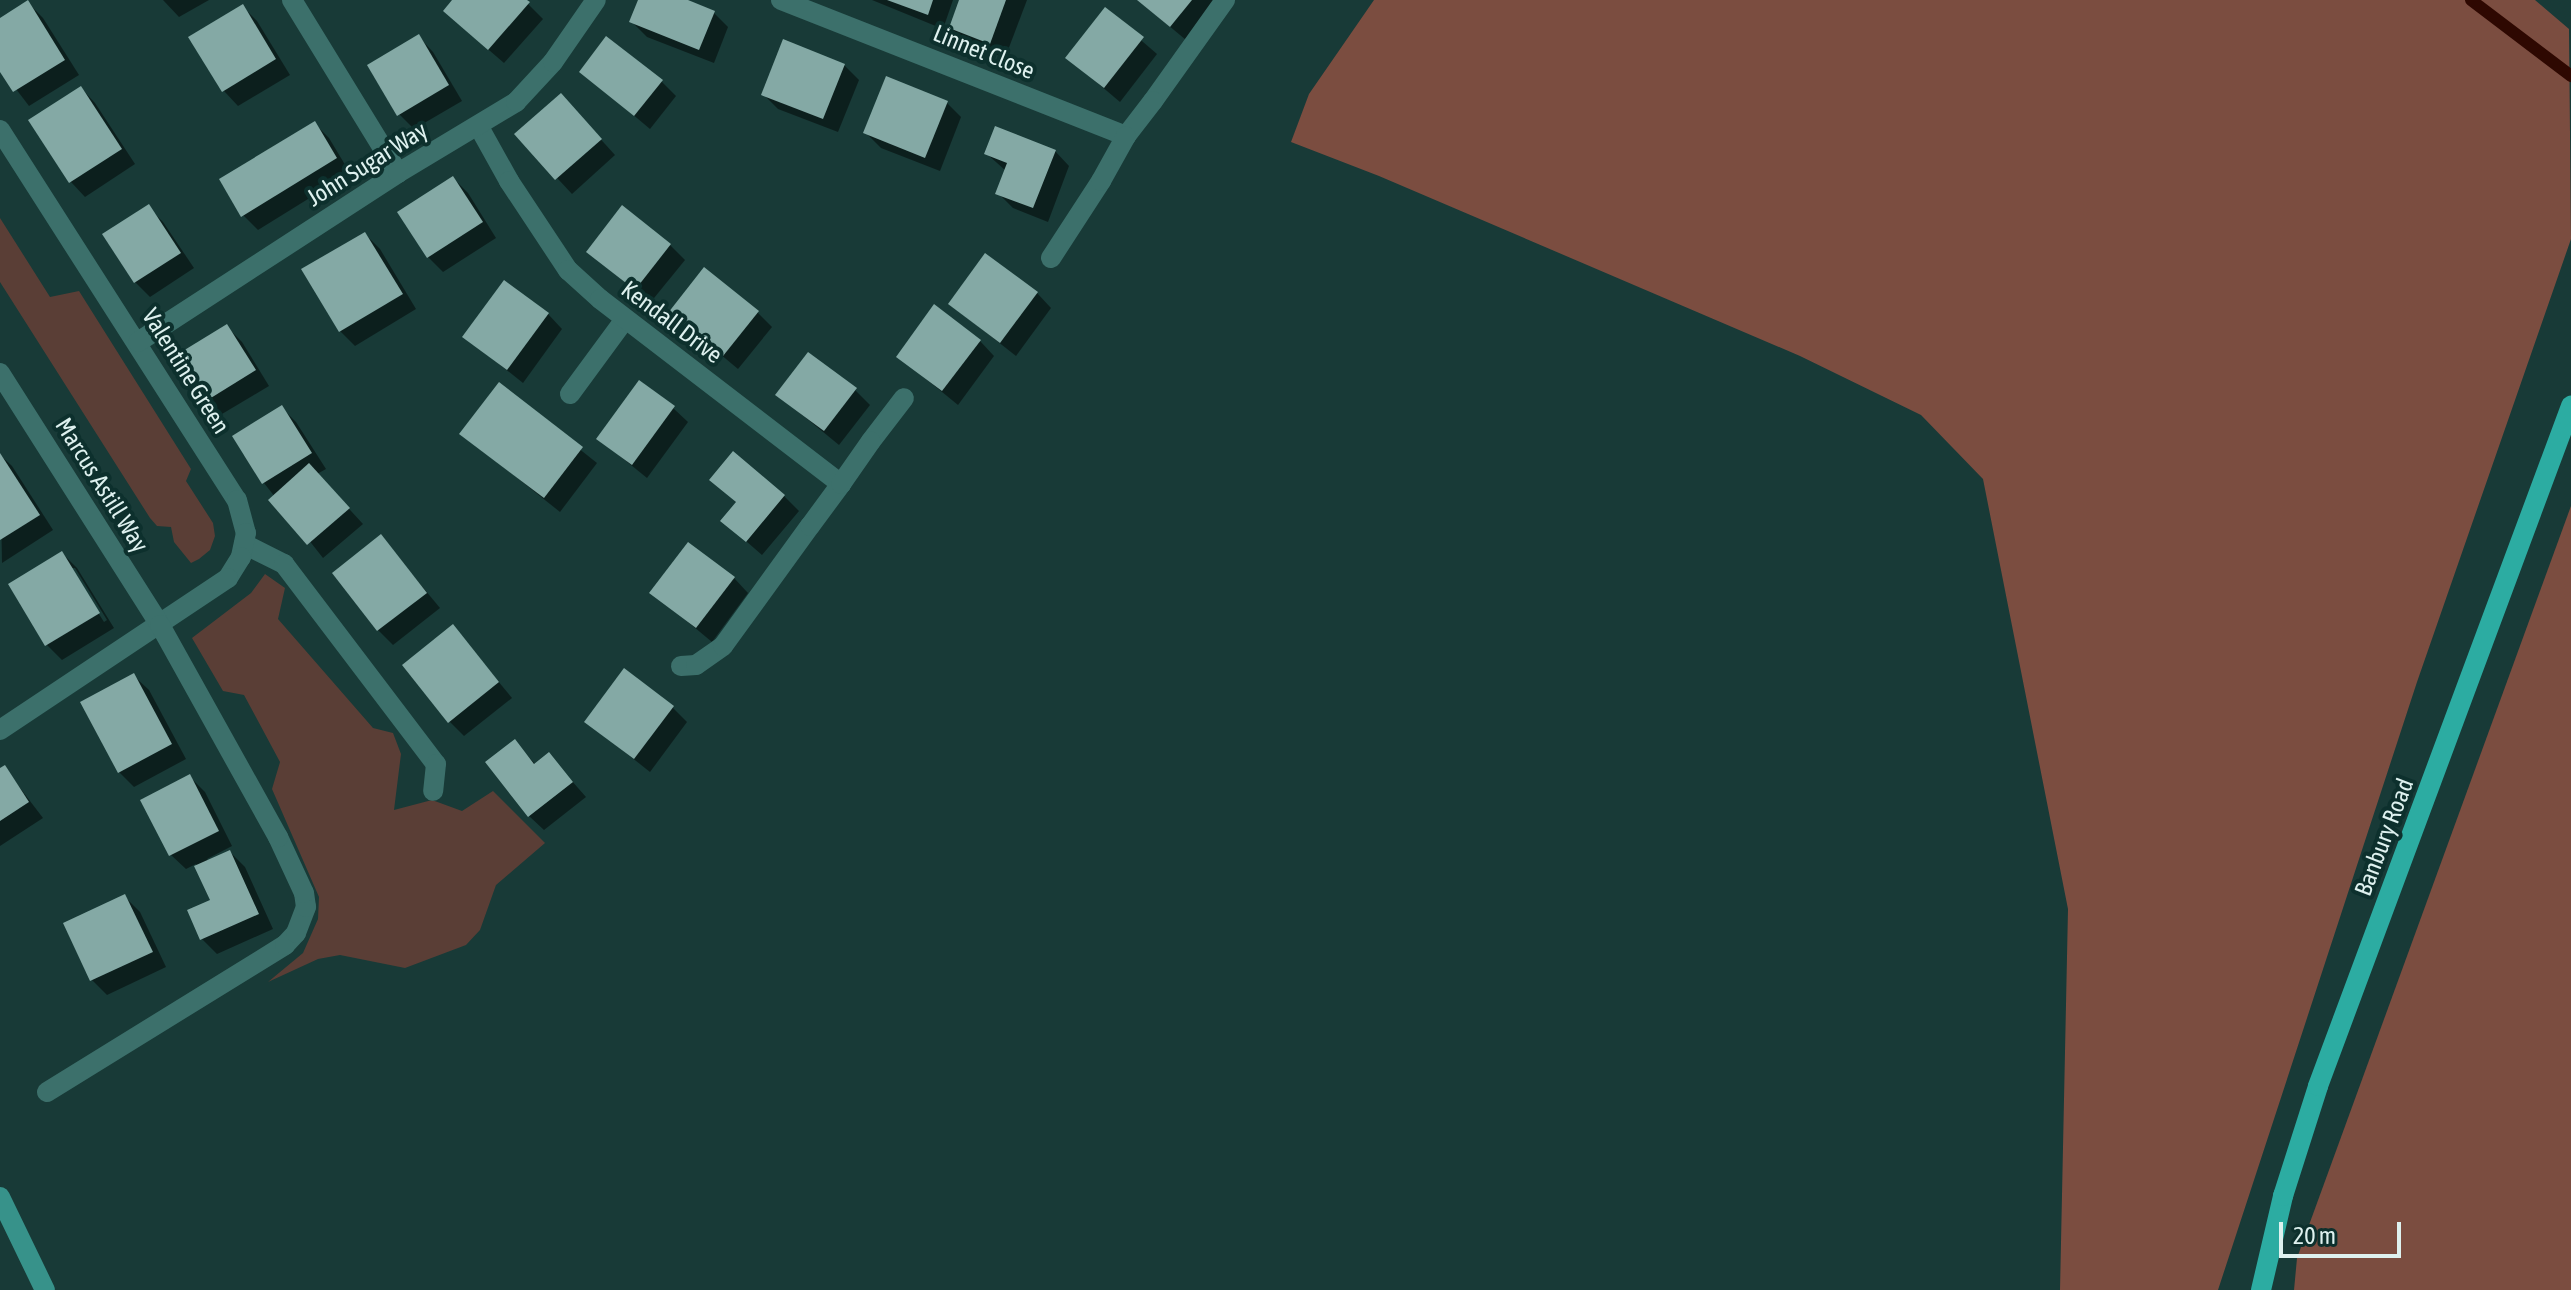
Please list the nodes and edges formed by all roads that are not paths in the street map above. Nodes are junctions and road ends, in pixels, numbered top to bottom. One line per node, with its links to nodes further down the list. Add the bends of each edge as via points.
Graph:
1 (292, 0): 8 (street)
2 (596, 0): 5 (street, John Sugar Way, via 553,62 516,102)
3 (781, 0): 7 (street, Linnet Close)
4 (1225, 0): 7 (street)
5 (479, 127): 8 (street, John Sugar Way); 10 (street, Kendall Drive, via 568,270)
6 (0, 130): 11 (street, Valentine Green)
7 (1126, 136): 9 (street)
8 (398, 173): 11 (street, John Sugar Way)
9 (1051, 258)
10 (625, 319): 13 (street); 16 (street, Kendall Drive)
11 (138, 342): 17 (street, Valentine Green, via 237,500)
12 (0, 373): 18 (street, Marcus Astill Way)
13 (570, 394)
14 (904, 398): 16 (street)
15 (2571, 406): 25 (main road, Banbury Road, via 2318,1086 2283,1196)
16 (841, 484): 19 (street, via 723,646 696,665)
17 (244, 544): 18 (street, via 228,578); 21 (street, via 284,564 294,576 436,764)
18 (160, 625): 20 (street); 22 (street, Marcus Astill Way, via 278,837 306,907 285,945)
19 (681, 666)
20 (0, 730)
21 (433, 791)
22 (47, 1092)
23 (0, 1197): 24 (street)
24 (45, 1290)
25 (2261, 1290)

